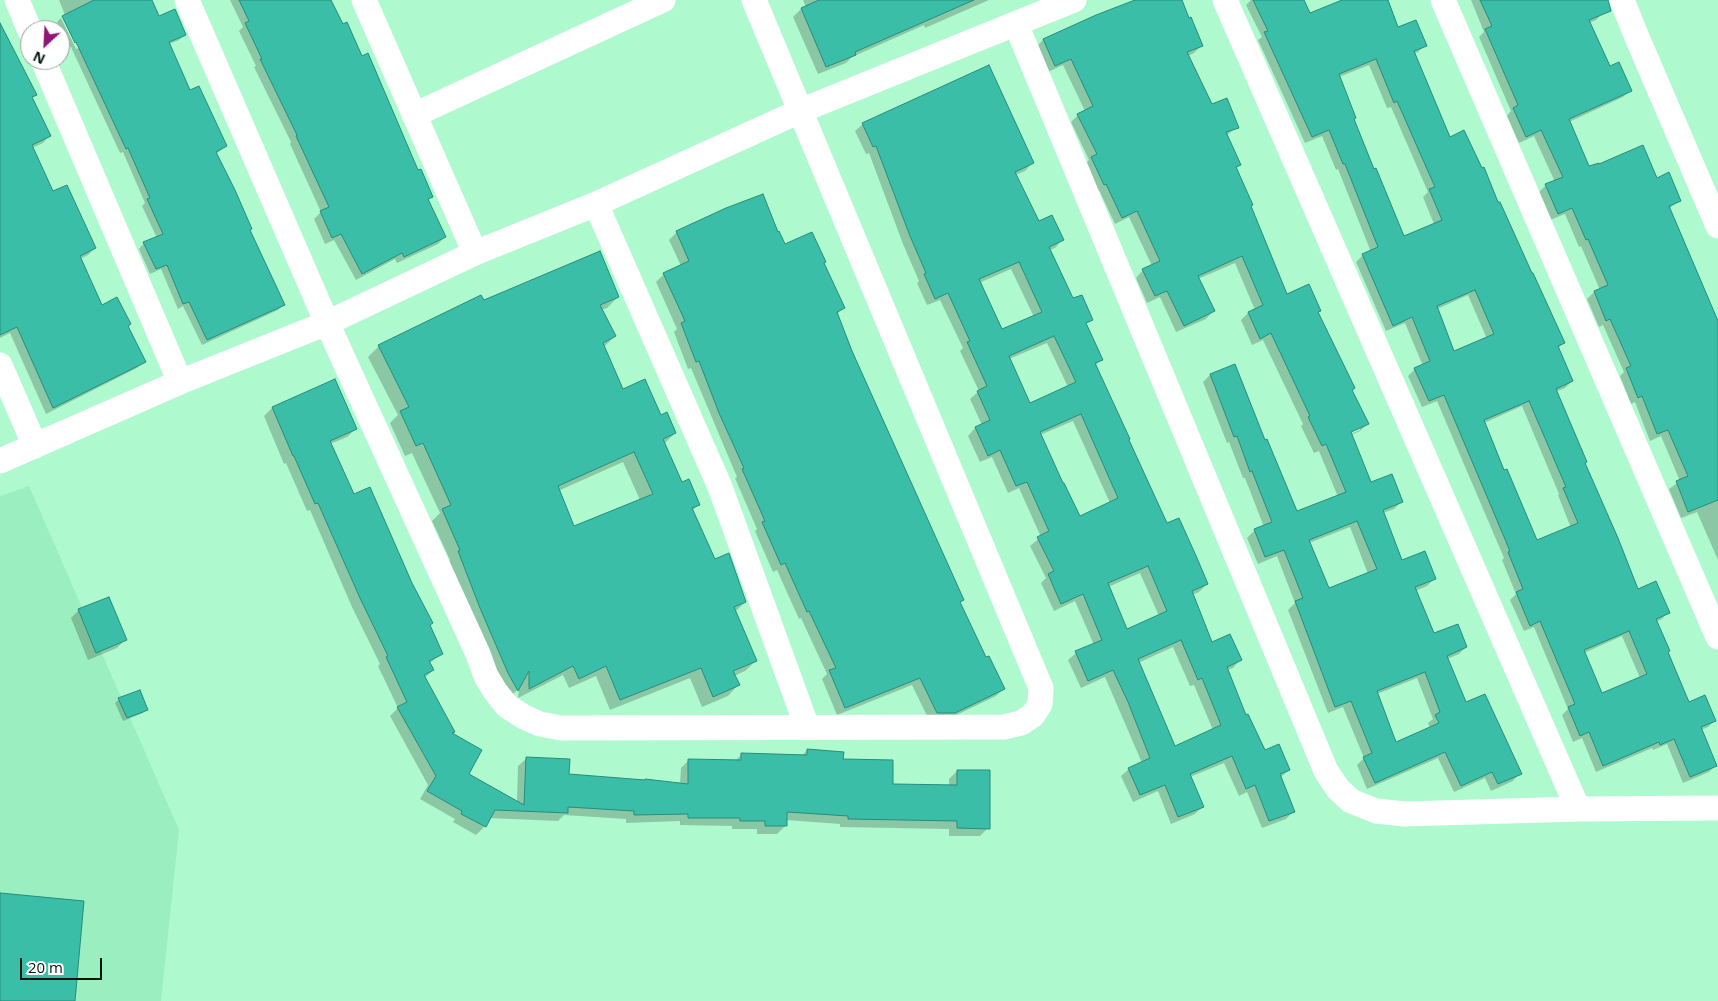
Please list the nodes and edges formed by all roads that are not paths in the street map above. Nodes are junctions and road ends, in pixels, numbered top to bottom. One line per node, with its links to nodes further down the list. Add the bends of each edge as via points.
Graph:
1 (17, 0): 10 (street)
2 (187, 0): 18 (street)
3 (364, 0): 14 (street)
4 (663, 0): 14 (street)
5 (754, 0): 13 (street)
6 (1074, 0): 11 (street)
7 (1224, 0): 26 (street)
8 (1443, 0): 23 (street)
9 (1622, 0): 16 (street)
10 (26, 20)
11 (1016, 24): 13 (street); 26 (street, via 1326,770 1338,789 1351,801 1376,811 1404,814)
12 (47, 70): 20 (street)
13 (800, 111): 15 (street); 24 (street, via 1041,688 1040,704 1033,715 1022,723 1004,727)
14 (414, 115): 17 (street)
15 (596, 204): 17 (street); 24 (street, via 720,487)
16 (1718, 226)
17 (475, 254): 18 (street)
18 (327, 323): 20 (street); 24 (street, via 486,676 507,706 540,724 561,728)
19 (0, 365): 21 (street)
20 (180, 382): 21 (street)
21 (35, 446): 22 (street)
22 (0, 461)
23 (1718, 637)
24 (807, 727)
25 (1718, 808): 26 (street)
26 (1578, 809)

